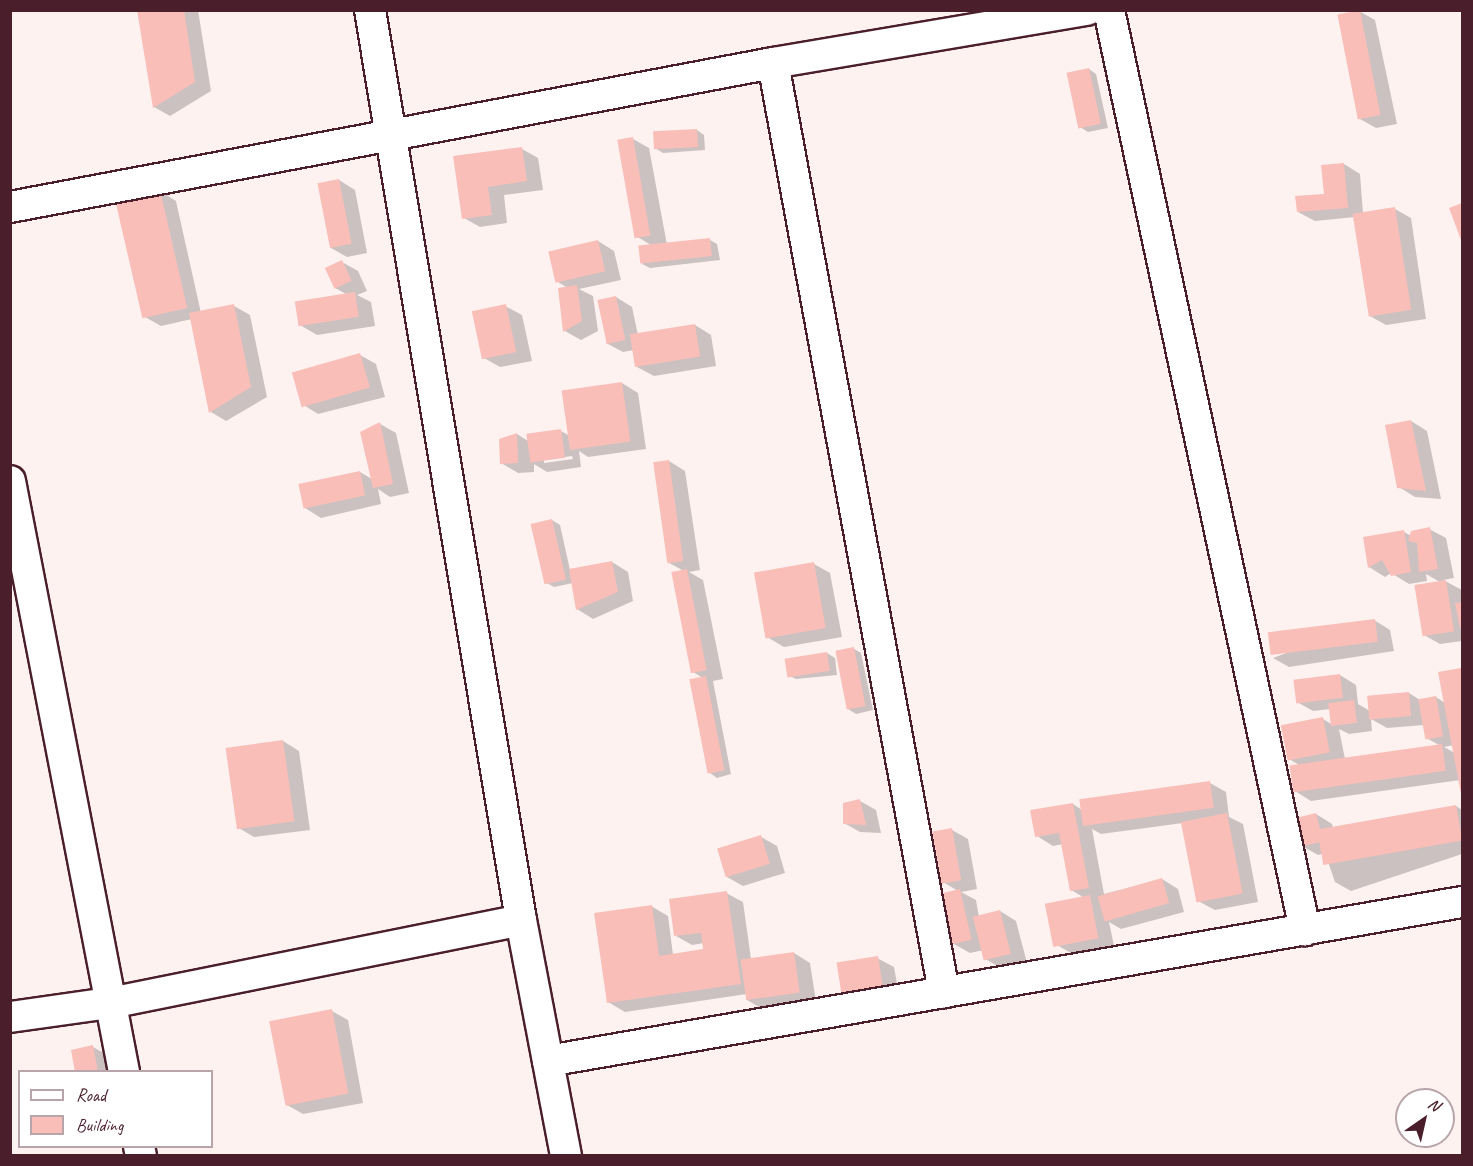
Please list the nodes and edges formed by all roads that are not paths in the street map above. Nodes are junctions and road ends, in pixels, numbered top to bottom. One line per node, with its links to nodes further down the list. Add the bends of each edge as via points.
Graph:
1 (370, 10): 5 (street)
2 (1088, 10): 4 (street)
3 (1109, 10): 10 (street)
4 (773, 63): 5 (street); 11 (street)
5 (391, 135): 6 (street); 9 (street)
6 (10, 207)
7 (10, 481): 12 (street)
8 (1462, 902): 10 (street)
9 (521, 920): 12 (street); 14 (street)
10 (1305, 930): 11 (street)
11 (944, 992): 14 (street)
12 (110, 1003): 13 (street); 15 (street)
13 (10, 1017)
14 (548, 1061): 16 (street)
15 (124, 1070)
16 (566, 1155)

